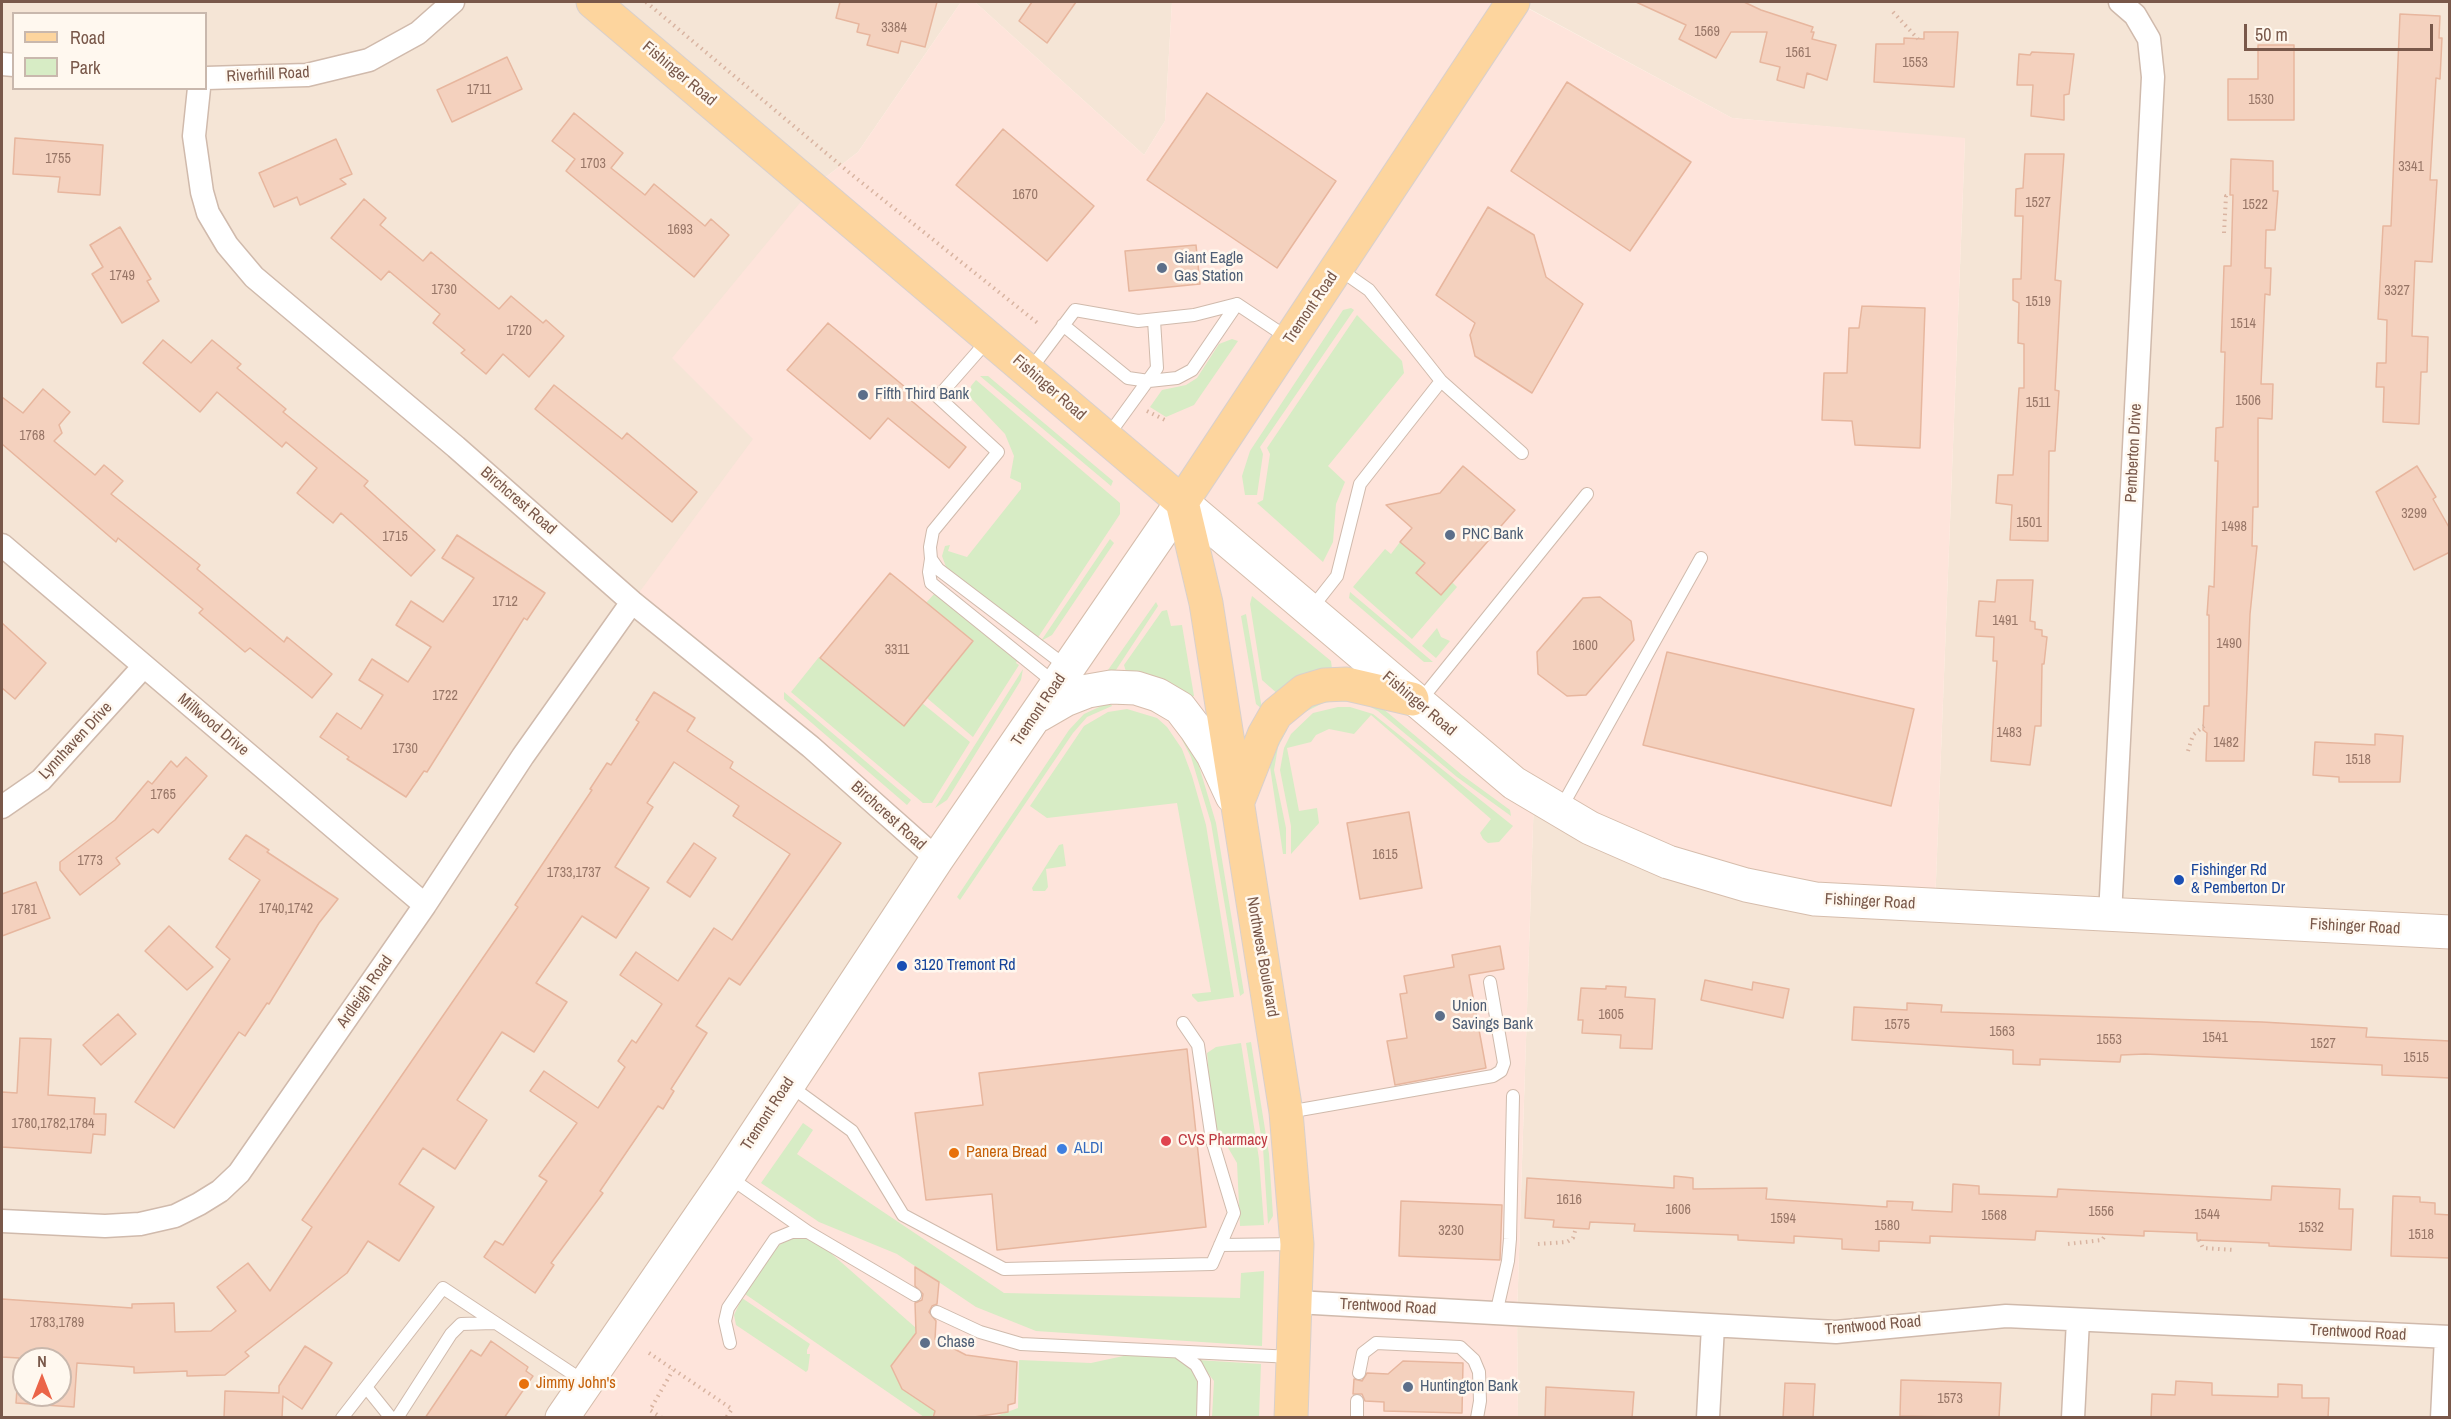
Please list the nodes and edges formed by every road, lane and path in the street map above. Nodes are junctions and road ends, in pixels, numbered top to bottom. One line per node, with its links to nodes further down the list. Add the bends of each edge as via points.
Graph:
1 (453, 2): 8 (street, Riverhill Road, via 418,33 369,60 307,75)
2 (593, 2): 17 (main road, Fishinger Road)
3 (646, 2): 16 (path)
4 (1513, 2): 12 (main road, Tremont Road)
5 (2120, 2): 44 (street, Pemberton Drive, via 2135,15 2149,39 2153,77)
6 (1893, 12): 7 (path)
7 (1918, 39)
8 (207, 78)
9 (199, 90): 31 (street, Birchcrest Road, via 194,136 208,213 227,245 254,277)
10 (2230, 195): 11 (path, via 2226,196)
11 (2224, 233)
12 (1338, 269): 18 (main road, Tremont Road); 21 (lane, via 1369,290)
13 (1237, 304): 14 (lane); 18 (lane); 20 (lane, via 1191,370 1177,378)
14 (1154, 320): 15 (lane, via 1138,321 1075,310); 20 (lane, via 1157,368)
15 (1063, 326): 16 (lane); 20 (lane, via 1128,378)
16 (1054, 337): 19 (lane)
17 (990, 338): 19 (main road, Fishinger Road); 30 (lane, via 938,397 998,452 933,531)
18 (1290, 339): 27 (main road, Tremont Road)
19 (1029, 371): 24 (main road, Fishinger Road)
20 (1149, 381): 22 (lane)
21 (1441, 381): 25 (lane); 32 (lane, via 1360,484 1336,576)
22 (1133, 402): 23 (path); 24 (lane)
23 (1164, 420)
24 (1107, 438): 27 (main road, Fishinger Road)
25 (1522, 453)
26 (1587, 494): 35 (lane)
27 (1182, 502): 32 (main road, Fishinger Road); 34 (main road, Tremont Road); 39 (main road, Northwest Boulevard, via 1206,603)
28 (2, 546): 33 (street, Millwood Drive)
29 (1701, 558): 41 (lane)
30 (931, 559): 34 (lane); 34 (lane, via 931,583 1024,661)
31 (632, 602): 42 (street, Birchcrest Road, via 811,747); 43 (street, Ardleigh Road, via 523,756)
32 (1309, 611): 35 (main road, Fishinger Road)
33 (144, 666): 40 (street, Lynnhaven Drive, via 41,780); 43 (street, Millwood Drive)
34 (1062, 676): 36 (main road, Tremont Road)
35 (1415, 701): 39 (main road, via 1347,684 1304,691 1276,714 1251,763); 41 (main road, Fishinger Road, via 1514,783)
36 (1034, 717): 39 (main road, via 1065,700 1104,688 1136,688 1158,695 1180,708 1196,729); 42 (main road, Tremont Road)
37 (2204, 726): 38 (path, via 2193,735)
38 (2188, 751)
39 (1237, 806): 50 (main road, Northwest Boulevard)
40 (2, 807)
41 (1559, 810): 44 (main road, Fishinger Road, via 1668,862 1746,885 1815,899)
42 (937, 859): 48 (main road, Tremont Road)
43 (425, 905): 52 (street, Ardleigh Road, via 255,1154 220,1191 175,1216 140,1224)
44 (2110, 915): 45 (main road, Fishinger Road)
45 (2450, 932)
46 (1490, 982): 50 (lane, via 1504,1064 1501,1071 1493,1076)
47 (1183, 1023): 60 (lane, via 1198,1045 1212,1140 1234,1213)
48 (788, 1084): 51 (main road, Tremont Road); 60 (lane, via 852,1131 903,1215 1004,1269 1212,1264)
49 (1513, 1096): 65 (lane, via 1510,1239)
50 (1286, 1112): 57 (main road, Northwest Boulevard)
51 (728, 1176): 54 (lane); 76 (main road, Tremont Road)
52 (2, 1221)
53 (1576, 1228): 58 (path, via 1567,1242)
54 (808, 1232): 62 (lane); 70 (lane, via 792,1232 775,1239 728,1308 725,1322)
55 (2106, 1234): 59 (path, via 2102,1240)
56 (2199, 1240): 61 (path, via 2203,1248)
57 (1297, 1244): 60 (lane); 63 (main road, Northwest Boulevard)
58 (1538, 1244)
59 (2068, 1244)
60 (1220, 1245)
61 (2234, 1250)
62 (915, 1295)
63 (1296, 1302): 65 (street, Trentwood Road); 73 (main road, Northwest Boulevard)
64 (937, 1312): 71 (lane, via 980,1332 1022,1344)
65 (1496, 1314): 68 (street, Trentwood Road)
66 (2078, 1320): 68 (street, Trentwood Road, via 2006,1316 1836,1332); 69 (street, Trentwood Road); 90 (street)
67 (496, 1323): 76 (lane); 77 (lane, via 443,1288); 81 (lane, via 460,1324)
68 (1713, 1326): 89 (street)
69 (2448, 1337): 91 (street)
70 (730, 1343)
71 (1177, 1351): 73 (lane); 85 (lane, via 1196,1365 1204,1380)
72 (649, 1353): 74 (path)
73 (1294, 1357): 86 (main road, Northwest Boulevard)
74 (673, 1370): 83 (path, via 650,1410); 84 (path, via 732,1409)
75 (1359, 1373): 88 (lane, via 1363,1353 1376,1343 1460,1347 1474,1360 1479,1372)
76 (586, 1383): 82 (main road, Tremont Road)
77 (366, 1387): 79 (lane); 80 (lane)
78 (1357, 1401): 87 (lane)
79 (342, 1418)
80 (391, 1418)
81 (398, 1418)
82 (562, 1418)
83 (662, 1418)
84 (726, 1418)
85 (1203, 1418)
86 (1291, 1418)
87 (1357, 1418)
88 (1477, 1418)
89 (1708, 1418)
90 (2073, 1418)
91 (2442, 1418)

